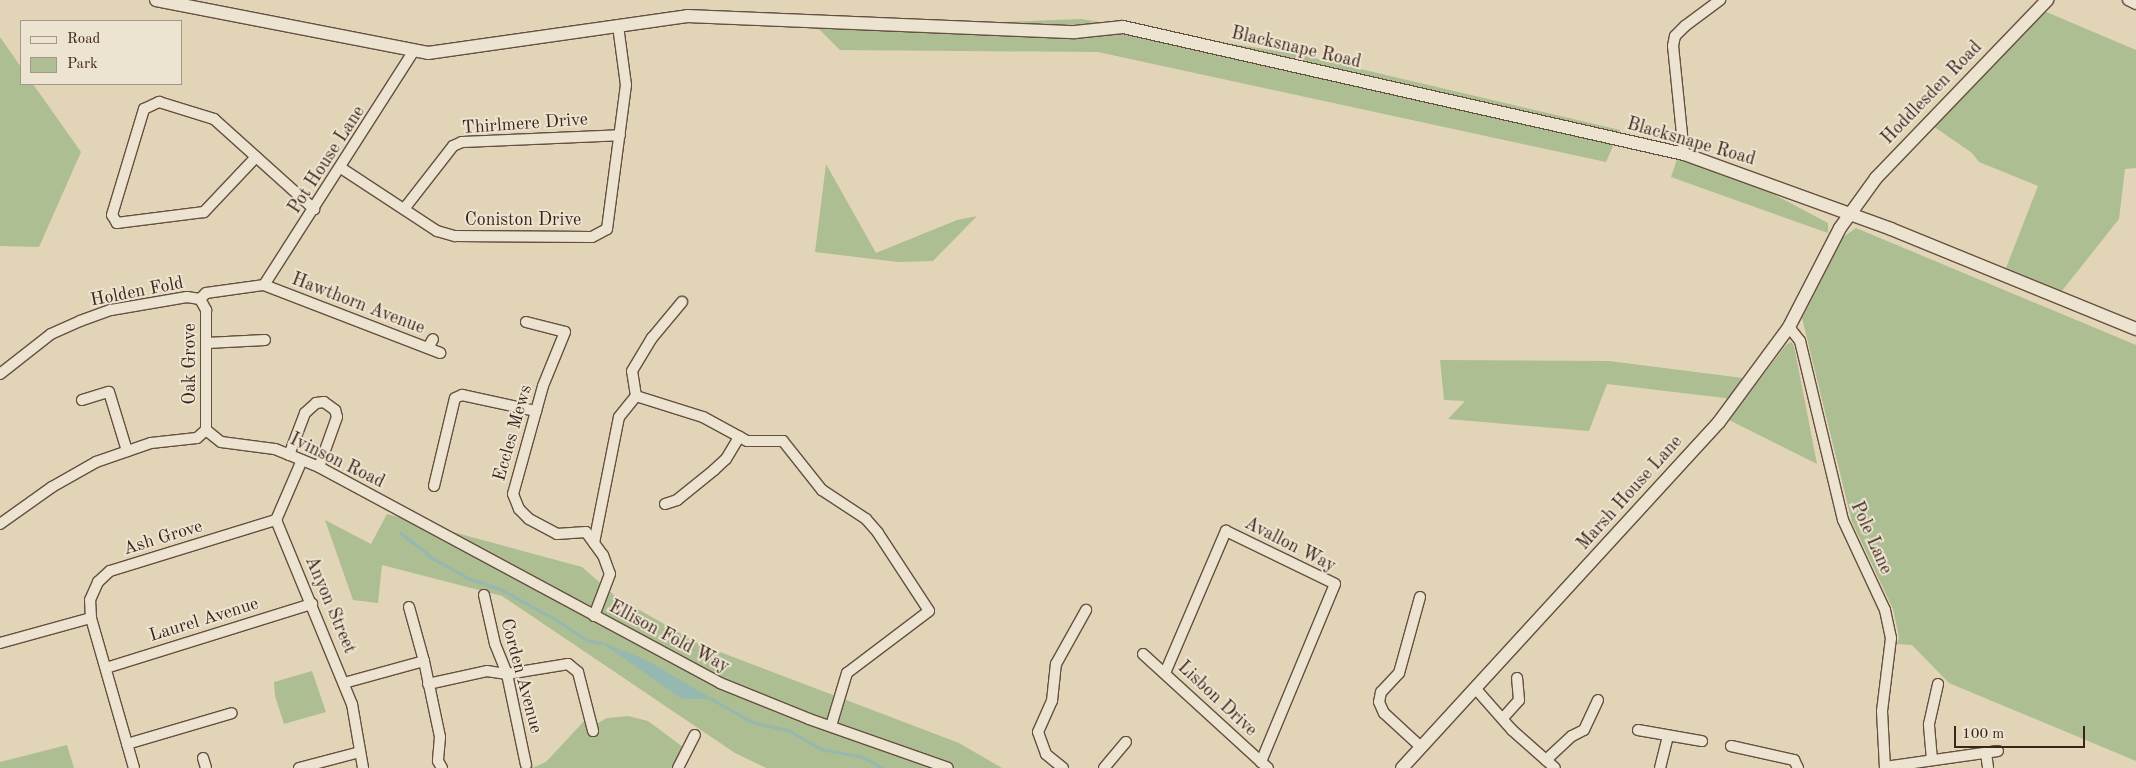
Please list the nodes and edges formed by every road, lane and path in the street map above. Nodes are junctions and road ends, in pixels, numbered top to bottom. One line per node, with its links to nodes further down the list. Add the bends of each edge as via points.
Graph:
1 (156, 0): 7 (street, Blacksnape Road)
2 (1720, 0): 9 (street, via 1675,36 1673,46)
3 (2047, 0): 14 (street, Hoddlesden Road, via 1876,178)
4 (2128, 0): 5 (street)
5 (2136, 4)
6 (618, 26): 7 (street, Blacksnape Road, via 428,53); 8 (street, Coniston Drive, via 626,85); 9 (street, Blacksnape Road, via 687,16 1075,32 1123,27)
7 (414, 50): 11 (street, Pot House Lane)
8 (620, 135): 12 (street, Thirlmere Drive, via 462,142 453,146); 12 (street, Coniston Drive, via 607,230 592,237 455,236 437,231)
9 (1684, 154): 14 (street, Blacksnape Road, via 1797,193)
10 (256, 157): 10 (street, via 204,212 117,223 112,215 144,109 159,102 214,119); 13 (street)
11 (340, 168): 12 (street, Coniston Drive); 13 (street, Pot House Lane)
12 (404, 209)
13 (314, 210): 15 (street, Pot House Lane)
14 (1849, 215): 19 (street, Marsh House Lane); 20 (street, Blacksnape Road)
15 (264, 285): 16 (street, Holden Fold, via 206,293); 23 (street, Hawthorn Avenue, via 431,344)
16 (200, 299): 22 (street, Oak Grove, via 206,310); 24 (street, Holden Fold, via 187,297 111,310 80,321 51,334)
17 (682, 302): 25 (street, via 652,338 632,371)
18 (526, 322): 27 (street, Eccles Mews, via 565,332)
19 (1789, 327): 57 (street, Marsh House Lane, via 1719,422); 91 (street, Pole Lane, via 1800,341 1843,520 1885,610 1891,638 1882,711)
20 (2136, 329)
21 (265, 340): 22 (street)
22 (207, 343): 28 (street, Oak Grove)
23 (440, 353)
24 (0, 374)
25 (636, 396): 29 (street, via 703,417); 39 (street, via 619,417)
26 (82, 400): 30 (street, via 109,392)
27 (536, 411): 34 (street, via 462,396 455,398); 39 (street, Eccles Mews, via 513,494 519,509 529,519 557,534 586,532)
28 (206, 430): 30 (street, via 197,438 152,443); 31 (street, Ivinson Road, via 221,442 275,449)
29 (739, 437): 36 (street, via 726,459 676,500); 61 (street, via 747,441 783,442 822,490 866,519 929,611 847,672)
30 (126, 451): 38 (street, via 96,462 52,487)
31 (289, 455): 32 (street, Ivinson Road); 33 (street, via 305,413 316,403 324,402 335,410 337,417)
32 (302, 460): 33 (street, Ivinson Road); 37 (street)
33 (319, 467): 35 (street, Ivinson Road)
34 (434, 486)
35 (389, 504): 45 (street, Ellison Fold Way)
36 (665, 504)
37 (276, 520): 42 (street, Anyon Street); 46 (street, Ash Grove, via 110,571 98,582 90,600)
38 (0, 524)
39 (594, 543): 45 (street, via 610,574)
40 (484, 595): 51 (street, Corden Avenue, via 495,644)
41 (1420, 597): 70 (street, via 1399,672 1381,692 1379,702 1384,713)
42 (312, 604): 50 (street, Laurel Avenue); 54 (street, Anyon Street)
43 (410, 607): 49 (street)
44 (1086, 610): 85 (street, via 1056,664 1052,701 1038,732 1046,754)
45 (594, 616): 61 (street, Ellison Fold Way, via 720,683)
46 (90, 618): 47 (street); 50 (street)
47 (0, 643)
48 (1144, 654): 52 (street, Lisbon Drive)
49 (424, 661): 54 (street); 55 (street)
50 (106, 668): 68 (street)
51 (507, 674): 55 (street, via 487,671); 63 (street, via 563,663 572,666 578,672); 76 (street, Corden Avenue)
52 (1165, 674): 77 (street, Lisbon Drive); 77 (street, Avallon Way, via 1226,531 1335,584)
53 (1517, 678): 60 (street, via 1519,700)
54 (344, 683): 72 (street, Anyon Street, via 352,704)
55 (428, 684): 82 (street, via 440,737 438,760)
56 (1938, 684): 75 (street, via 1929,724)
57 (1475, 688): 60 (street); 70 (street, Marsh House Lane)
58 (1598, 700): 74 (street, via 1584,730 1572,736)
59 (232, 713): 68 (street)
60 (1503, 718): 74 (street)
61 (831, 726): 84 (street, Ellison Fold Way)
62 (1638, 730): 64 (street)
63 (593, 731)
64 (1668, 736): 66 (street); 89 (street)
65 (680, 738): 83 (street, via 693,739)
66 (1702, 741)
67 (1126, 742): 86 (street)
68 (128, 744): 79 (street)
69 (1731, 746): 90 (street, via 1794,760)
70 (1421, 747): 87 (street, Marsh House Lane)
71 (1998, 751): 73 (street)
72 (360, 752): 80 (street); 81 (street, Anyon Street)
73 (1986, 753): 75 (street); 92 (street)
74 (1546, 760): 88 (street)
75 (1932, 760): 78 (street)
76 (526, 765)
77 (1264, 765)
78 (1905, 766): 91 (street)
79 (134, 768)
80 (299, 768)
81 (363, 768)
82 (442, 768)
83 (678, 768)
84 (948, 768)
85 (1063, 768)
86 (1104, 768)
87 (1402, 768)
88 (1555, 768)
89 (1660, 768)
90 (1798, 768)
91 (1885, 768)
92 (1988, 768)

